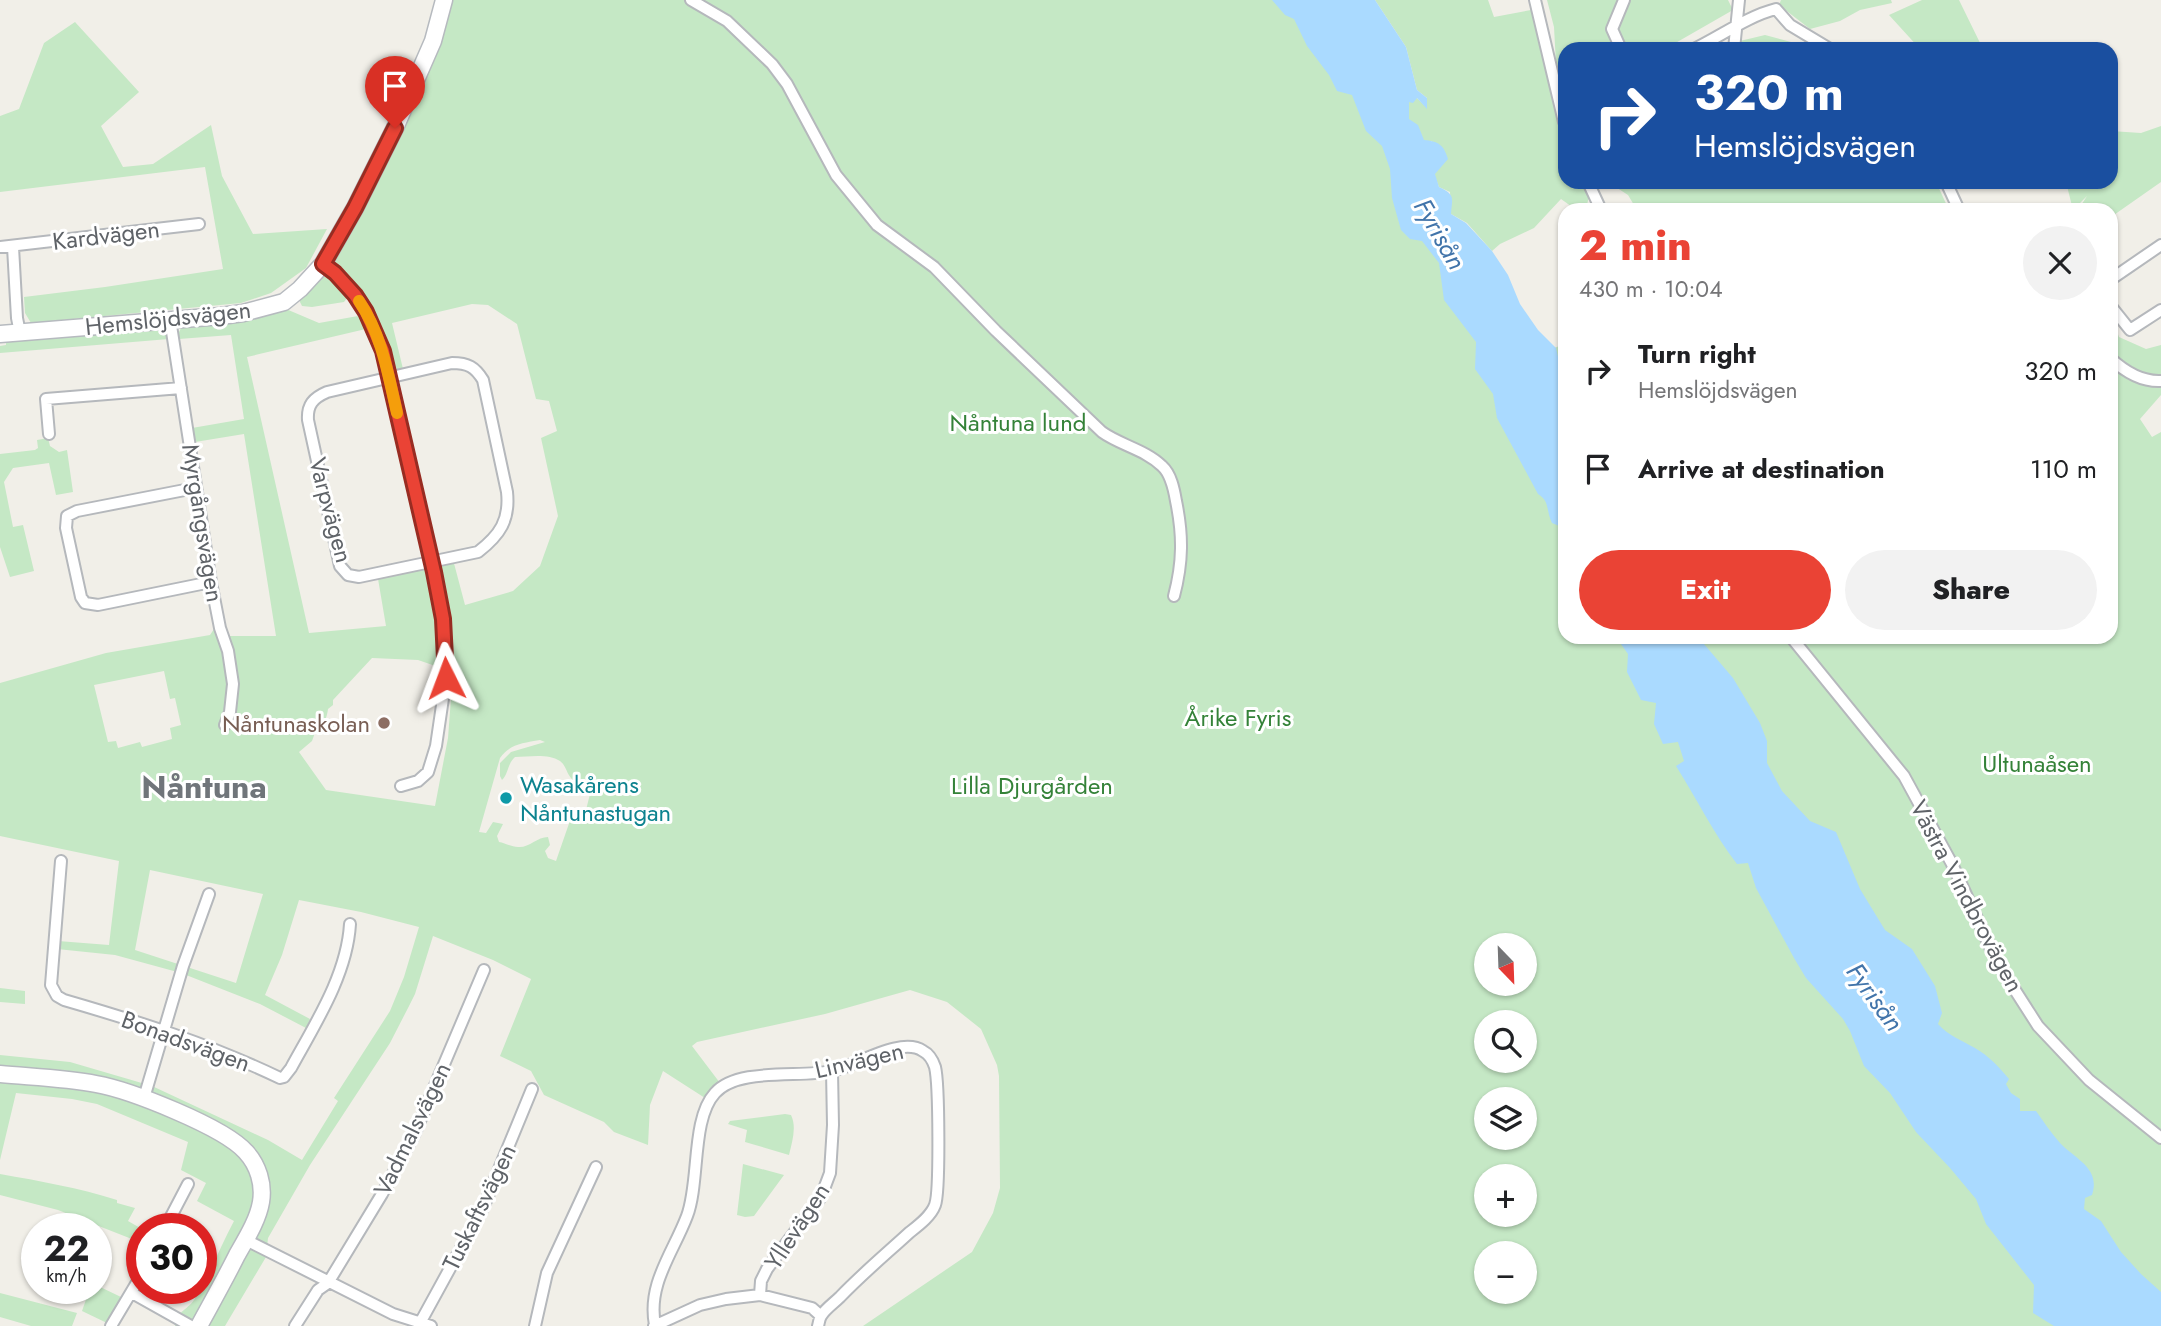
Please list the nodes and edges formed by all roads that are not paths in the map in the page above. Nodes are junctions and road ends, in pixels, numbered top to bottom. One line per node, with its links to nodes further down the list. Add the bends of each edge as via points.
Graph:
1 (444, 0): 16 (street, Hemslöjdsvägen, via 433,41 395,128)
2 (691, 0): 31 (street, via 727,20 772,64 836,175 877,225 934,267 1101,432 1165,468 1182,530)
3 (1535, 0): 11 (street)
4 (1624, 0): 7 (street, via 1612,29)
5 (1739, 0): 6 (street)
6 (1737, 27): 8 (street); 9 (street); 10 (street, via 1758,13 1776,9 1790,25)
7 (1618, 42)
8 (1708, 42)
9 (1735, 42)
10 (1818, 42)
11 (1558, 97)
12 (200, 224): 15 (street, Kardvägen)
13 (2161, 245): 17 (street)
14 (0, 247): 15 (street, Kardvägen)
15 (13, 247): 21 (street)
16 (323, 264): 20 (street, Hemslöjdsvägen, via 284,302 243,313); 24 (street, via 366,312)
17 (2118, 275)
18 (2161, 310): 19 (street, via 2130,330)
19 (2118, 315)
20 (170, 320): 21 (street, Hemslöjdsvägen); 26 (street, Myrgångsvägen)
21 (20, 333): 22 (street, Hemslöjdsvägen)
22 (0, 334)
23 (2118, 365): 25 (street, via 2129,374)
24 (389, 378): 29 (street); 29 (street, Varpvägen, via 465,363 477,370 482,380 509,509 492,542 478,552); 29 (street, Varpvägen, via 327,392 314,398 308,412 340,566 359,578)
25 (2161, 381)
26 (181, 388): 27 (street, via 46,400); 28 (street, Myrgångsvägen)
27 (49, 434)
28 (195, 488): 30 (street, Myrgångsvägen); 30 (street, via 77,511 67,516 66,528 85,603 98,605)
29 (432, 563): 34 (street, via 443,619 446,678 428,772)
30 (211, 582): 33 (street, Myrgångsvägen, via 233,684)
31 (1174, 596)
32 (1797, 644): 44 (street, Västra Vindbrovägen, via 1903,776 1952,864 1997,962 2038,1026 2089,1080)
33 (225, 725)
34 (401, 786)
35 (61, 860): 39 (street, Bonadsvägen, via 51,985 55,993 64,1000)
36 (208, 894): 39 (street)
37 (350, 924): 39 (street, Bonadsvägen, via 336,980 284,1077)
38 (484, 970): 49 (street, Vadmalsvägen, via 414,1135)
39 (164, 1030): 43 (street)
40 (832, 1072): 50 (street, Yllevägen, via 829,1177 821,1197 767,1269); 54 (street, Linvägen, via 900,1047 921,1050 932,1060 937,1083 936,1198 930,1214 852,1284); 62 (street, Linvägen, via 750,1078 724,1085 712,1096 702,1121 691,1201 653,1297)
41 (0, 1074): 43 (street, via 99,1084)
42 (532, 1088): 55 (street, Tuskaftsvägen, via 483,1208)
43 (144, 1098): 48 (street, via 220,1132 247,1153 262,1188 258,1215)
44 (2161, 1138)
45 (596, 1167): 61 (street, via 547,1273)
46 (188, 1184): 47 (street)
47 (173, 1213)
48 (246, 1240): 49 (street); 58 (street)
49 (328, 1283): 53 (street); 59 (street, Vadmalsvägen, via 318,1290)
50 (760, 1295): 54 (street, via 811,1308); 62 (street, via 700,1305)
51 (126, 1302): 56 (street)
52 (152, 1304): 57 (street)
53 (393, 1314): 55 (street); 60 (street)
54 (820, 1321)
55 (426, 1324)
56 (111, 1326)
57 (191, 1326)
58 (199, 1326)
59 (295, 1326)
60 (388, 1326)
61 (535, 1326)
62 (655, 1326)

